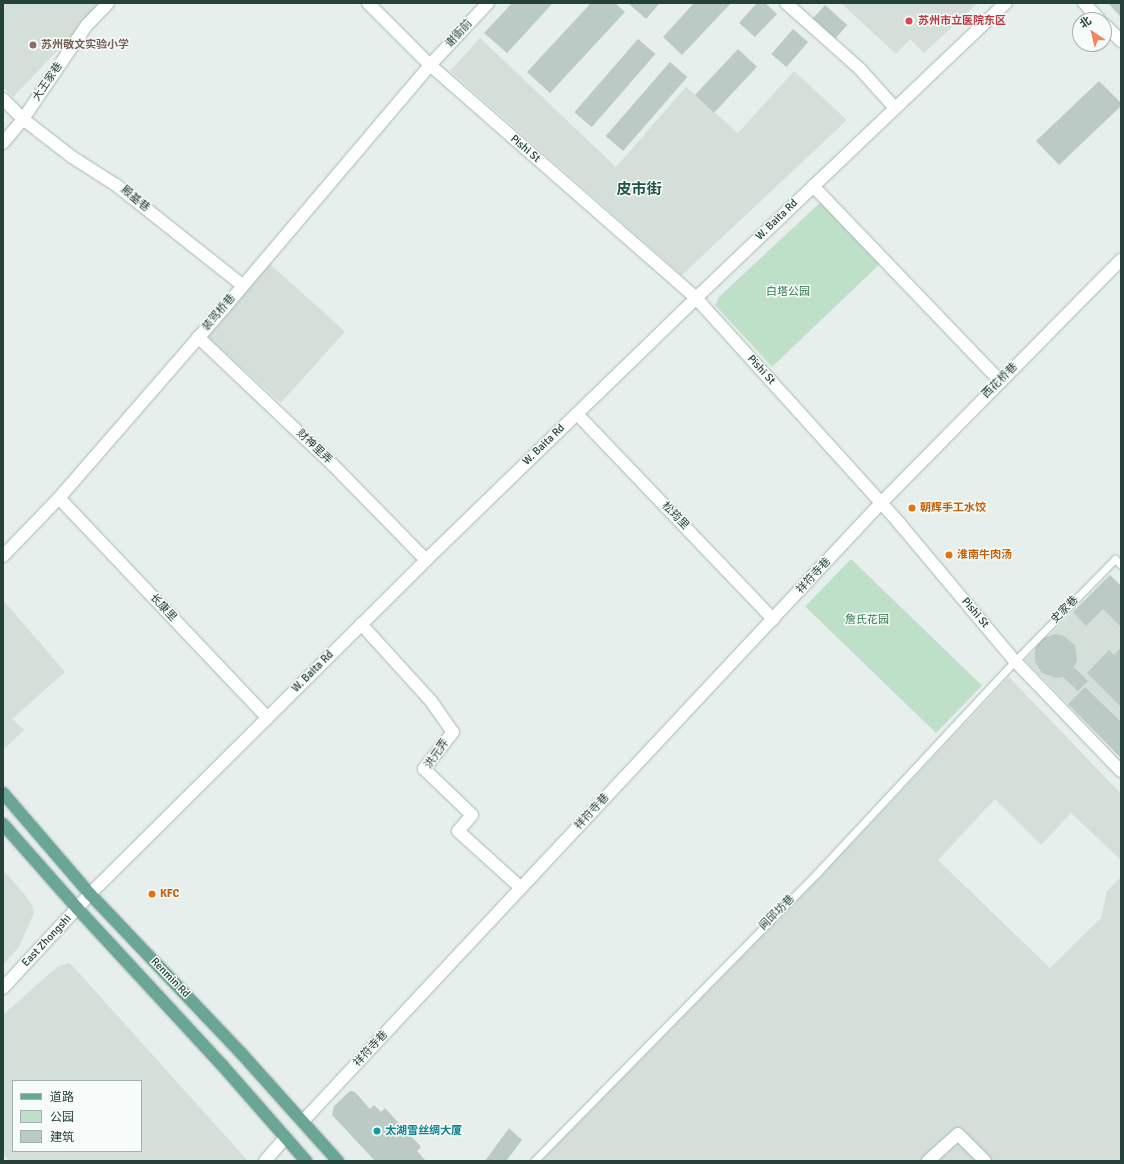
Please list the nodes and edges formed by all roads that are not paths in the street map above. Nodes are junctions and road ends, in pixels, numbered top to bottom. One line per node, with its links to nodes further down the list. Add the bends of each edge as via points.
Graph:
1 (108, 3): 13 (street, 大王家巷, via 87,25)
2 (368, 3): 10 (street, Pishi St)
3 (488, 3): 10 (street, 谢衙前)
4 (786, 3): 12 (street, via 860,69)
5 (1006, 3): 12 (street, W. Baita Rd)
6 (1084, 3): 7 (street)
7 (1092, 12)
8 (1112, 32): 9 (street)
9 (1121, 41)
10 (430, 65): 17 (street, 装驾桥巷); 18 (street, Pishi St)
11 (3, 99): 13 (street, 殿基巷)
12 (895, 108): 15 (street, W. Baita Rd)
13 (23, 118): 14 (street, 大王家巷); 17 (street, 殿基巷, via 72,158 116,185)
14 (3, 143)
15 (813, 186): 18 (street, W. Baita Rd); 20 (street)
16 (1121, 260): 20 (street, 西花桥巷)
17 (242, 285): 19 (street, 装驾桥巷)
18 (696, 298): 21 (street, W. Baita Rd); 23 (street, Pishi St)
19 (198, 337): 22 (street, 装驾桥巷); 25 (street, 财神里弄, via 332,464)
20 (1000, 381): 23 (street, 西花桥巷)
21 (577, 414): 25 (street, W. Baita Rd); 27 (street, 松筠里)
22 (59, 498): 24 (street, 装驾桥巷); 30 (street, 长康里)
23 (881, 503): 27 (street, 祥符寺巷); 29 (street, Pishi St)
24 (3, 556)
25 (426, 560): 28 (street, W. Baita Rd)
26 (1118, 562): 29 (lane, 史家巷)
27 (773, 619): 34 (street, 祥符寺巷)
28 (361, 624): 30 (street, W. Baita Rd); 34 (street, 洪元弄, via 431,701 452,732 424,769 472,815 458,831)
29 (1015, 661): 31 (street, Pishi St); 43 (lane, 闾邱坊巷, via 817,873)
30 (268, 718): 35 (street, W. Baita Rd)
31 (1121, 771)
32 (3, 793): 35 (main road, Renmin Rd)
33 (3, 824): 36 (main road, Renmin Rd)
34 (522, 888): 38 (street, 祥符寺巷)
35 (90, 894): 36 (street, East Zhongshi); 38 (main road, Renmin Rd)
36 (77, 908): 37 (street, East Zhongshi); 39 (main road, Renmin Rd)
37 (3, 988)
38 (303, 1121): 42 (main road, Renmin Rd)
39 (286, 1138): 40 (street); 41 (main road, Renmin Rd)
40 (265, 1161)
41 (306, 1161)
42 (338, 1161)
43 (534, 1161)
44 (928, 1161): 45 (street, via 958,1134)
45 (985, 1161)

